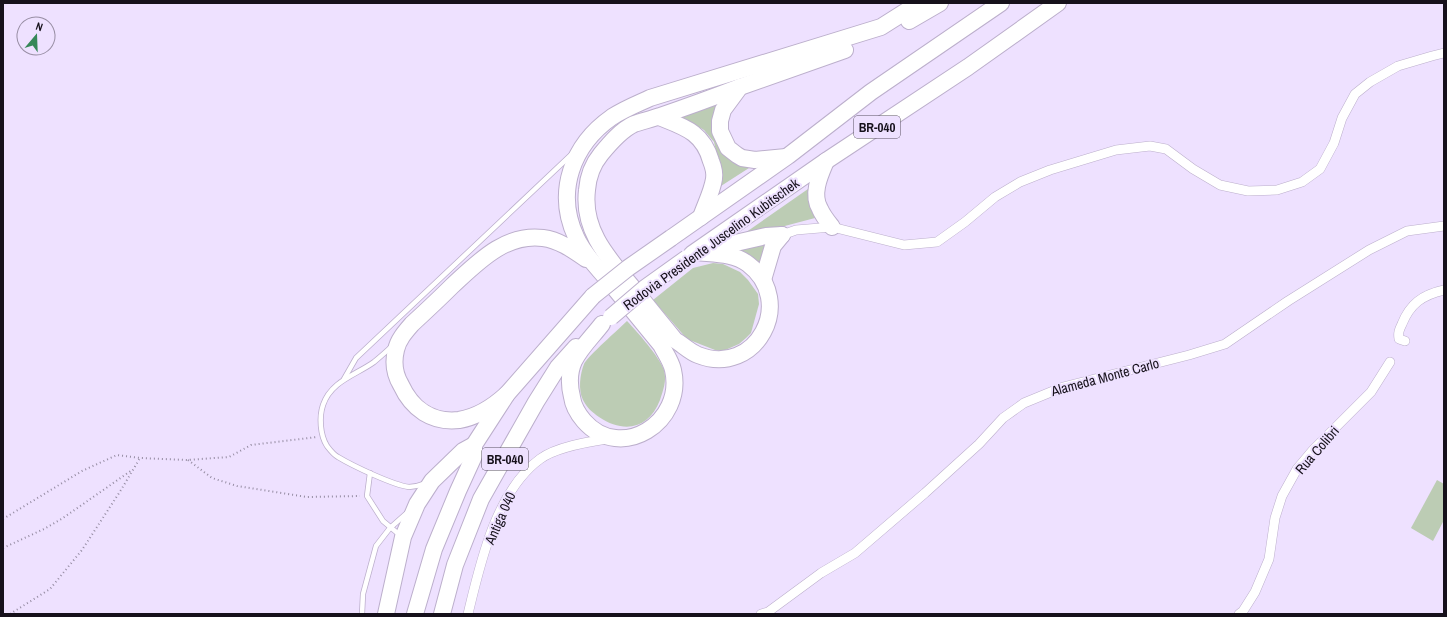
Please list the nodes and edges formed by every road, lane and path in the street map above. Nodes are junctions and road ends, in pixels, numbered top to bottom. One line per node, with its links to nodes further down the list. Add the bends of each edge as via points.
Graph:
1 (919, 3): 8 (highway, via 881,27 639,103 614,116)
2 (940, 3): 6 (highway, via 885,35)
3 (1001, 3): 9 (highway, Rodovia Presidente Juscelino Kubitschek / BR-040, via 871,92)
4 (1058, 3): 10 (highway, Rodovia Presidente Juscelino Kubitschek / BR-040, via 968,68)
5 (1444, 53): 13 (street, via 1398,66 1355,94 1320,169 1302,182 1277,190 1248,191 1220,185 1166,149 1150,146 1116,150 1020,182 995,197 937,242 904,245)
6 (740, 87): 7 (highway); 9 (highway, via 723,110 720,121 720,131 728,148 737,155 749,159)
7 (659, 117): 11 (highway, via 689,129 702,140 707,149 714,169 714,179); 17 (highway, via 634,124 618,135 596,160 590,172 586,195 588,216 594,236 604,253 675,340 698,355 709,358 737,356 750,349 759,338 770,314 768,291)
8 (588, 140): 16 (highway, via 571,171 566,202 576,238); 23 (lane, via 356,358)
9 (788, 156): 11 (highway, Rodovia Presidente Juscelino Kubitschek / BR-040)
10 (826, 161): 13 (highway, via 819,179 817,202); 15 (highway, Rodovia Presidente Juscelino Kubitschek / BR-040)
11 (701, 217): 24 (highway, Rodovia Presidente Juscelino Kubitschek / BR-040, bridge, via 593,296)
12 (1444, 226): 45 (street, Alameda Monte Carlo, via 1407,231 1369,250 1225,344 1063,387 1024,403 1003,418 936,483 854,553 821,573 768,612)
13 (832, 228): 14 (street, via 796,230)
14 (782, 236): 15 (highway, via 766,236); 17 (highway, via 773,246)
15 (691, 255): 17 (highway, via 725,255 737,258 748,264); 19 (highway, Rodovia Presidente Juscelino Kubitschek / BR-040, bridge, via 645,288)
16 (595, 264): 20 (highway, via 569,247 551,240 534,237 516,240 475,264 412,324); 26 (highway, via 661,345 674,378 672,398 661,419 634,436)
17 (763, 280)
18 (1444, 290): 21 (street, via 1418,300 1406,314 1398,334 1399,339)
19 (606, 321): 26 (highway, via 574,361 570,384 572,401 581,418 600,434); 43 (highway, Rodovia Presidente Juscelino Kubitschek / BR-040, via 558,367 481,500 455,565)
20 (400, 340): 23 (lane, via 373,363); 24 (highway, via 394,358 398,378 407,398 425,414 439,419 461,420 481,412)
21 (1405, 341)
22 (1390, 362): 46 (street, Rua Colibri, via 1371,392 1297,469 1282,496 1275,518 1269,559 1255,592)
23 (344, 379): 25 (lane, via 329,393 323,404 320,421)
24 (507, 394): 27 (highway, Rodovia Presidente Juscelino Kubitschek / BR-040)
25 (322, 436): 29 (path, via 250,445 229,457); 31 (lane, via 336,456)
26 (614, 438): 44 (street, Antiga 040, via 552,452 540,458 514,486 499,515 481,561)
27 (474, 445): 32 (highway, via 463,451); 42 (highway, Rodovia Presidente Juscelino Kubitschek / BR-040, via 474,456 434,549)
28 (140, 458): 29 (path); 30 (path); 35 (path, via 117,455 99,462)
29 (187, 460): 33 (path, via 212,478 237,486 307,497)
30 (133, 469): 38 (path, via 63,518); 39 (path, via 82,550 50,589)
31 (370, 473): 32 (lane, via 408,487 417,487); 33 (lane)
32 (432, 480): 34 (highway)
33 (367, 496): 36 (lane)
34 (417, 504): 36 (lane); 37 (highway)
35 (3, 519)
36 (390, 528): 37 (lane); 40 (lane, via 376,546 363,594)
37 (403, 537): 41 (highway)
38 (3, 548)
39 (10, 614)
40 (362, 614)
41 (386, 614)
42 (415, 614)
43 (442, 614)
44 (468, 614)
45 (761, 614)
46 (1239, 614)

